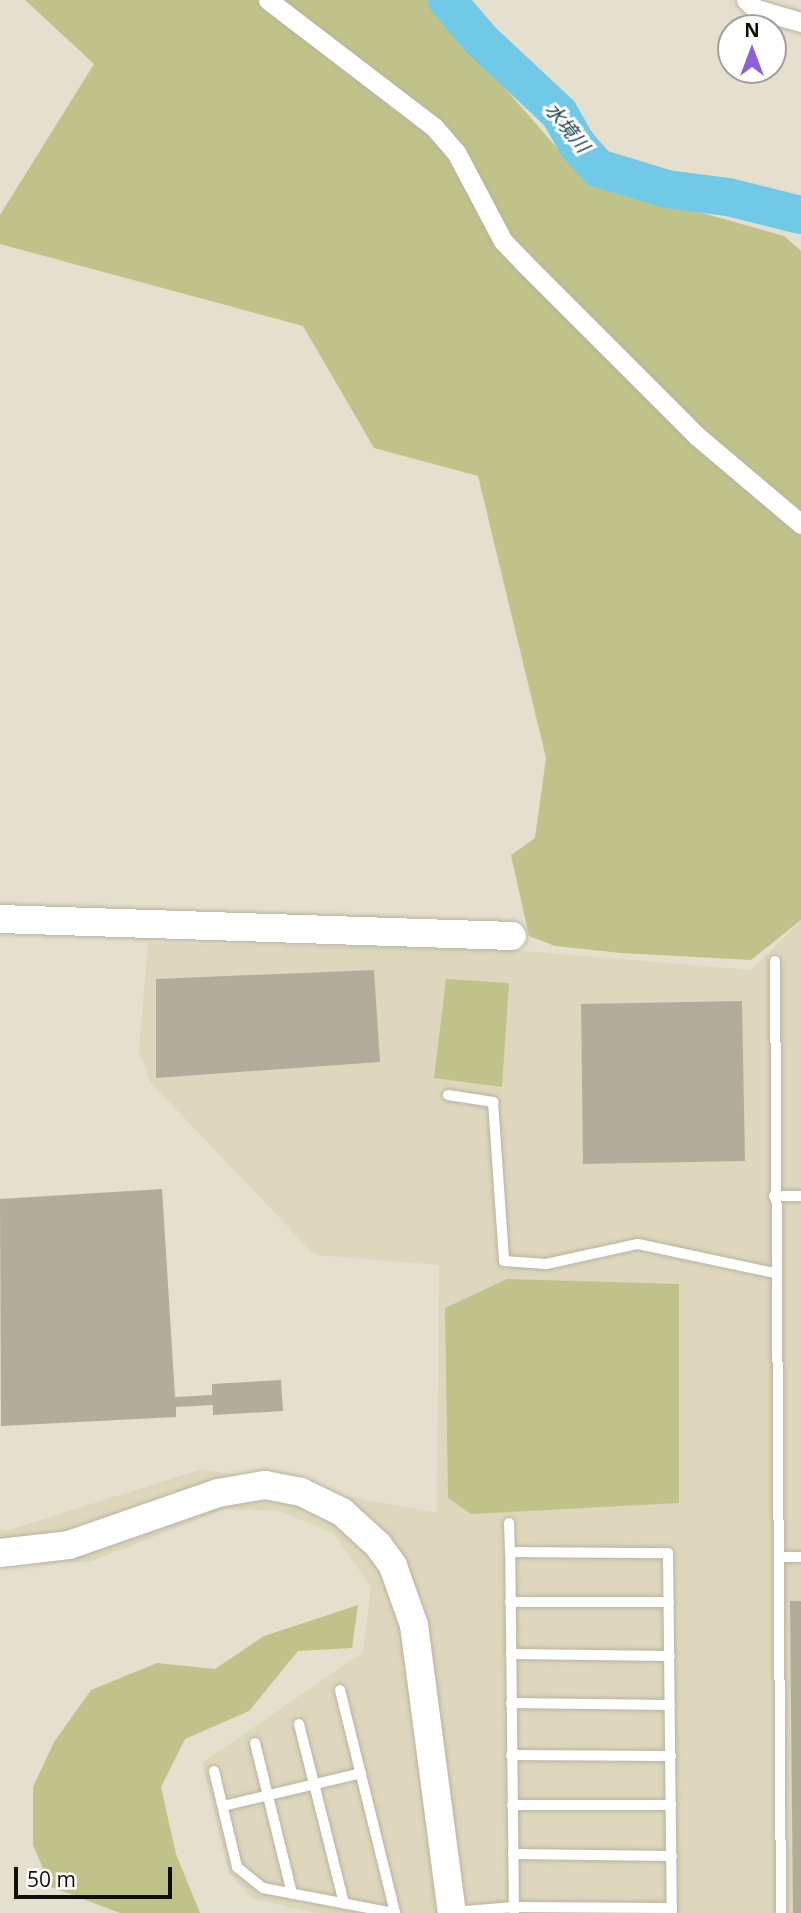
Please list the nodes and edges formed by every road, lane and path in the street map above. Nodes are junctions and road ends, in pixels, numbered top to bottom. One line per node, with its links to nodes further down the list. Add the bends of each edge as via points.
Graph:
1 (268, 0): 4 (street, via 434,127 456,152 503,241 698,437)
2 (746, 0): 3 (street, via 756,9)
3 (801, 22)
4 (801, 524)
5 (0, 919): 6 (street)
6 (513, 936)
7 (775, 961): 9 (lane)
8 (448, 1095): 11 (lane, via 493,1102 504,1261 546,1264 638,1244)
9 (774, 1196): 10 (lane); 11 (lane)
10 (801, 1196)
11 (775, 1273): 15 (lane)
12 (509, 1522): 13 (lane)
13 (510, 1552): 17 (lane); 18 (lane, via 668,1553)
14 (0, 1553): 42 (street, via 69,1545 218,1493 265,1485 301,1492 342,1512 378,1545 393,1566 414,1625)
15 (779, 1557): 16 (lane); 43 (lane)
16 (801, 1557)
17 (510, 1602): 18 (lane); 19 (lane)
18 (669, 1602): 20 (lane)
19 (510, 1654): 20 (lane); 22 (lane)
20 (670, 1656): 23 (lane)
21 (340, 1690): 29 (lane)
22 (511, 1703): 23 (lane); 26 (lane)
23 (670, 1705): 27 (lane)
24 (299, 1724): 30 (lane)
25 (255, 1743): 31 (lane)
26 (511, 1755): 27 (lane); 32 (lane)
27 (671, 1756): 33 (lane)
28 (214, 1771): 34 (lane)
29 (360, 1773): 30 (lane); 41 (lane)
30 (314, 1784): 31 (lane); 38 (lane)
31 (268, 1795): 34 (lane); 37 (lane)
32 (512, 1805): 33 (lane); 35 (lane)
33 (671, 1805): 36 (lane)
34 (223, 1806): 37 (lane, via 237,1867 263,1888)
35 (513, 1854): 36 (lane); 39 (lane)
36 (672, 1856): 40 (lane)
37 (292, 1894): 38 (lane)
38 (344, 1903): 41 (lane)
39 (514, 1910): 40 (lane); 42 (lane)
40 (672, 1910)
41 (394, 1913)
42 (450, 1913)
43 (781, 1913)

